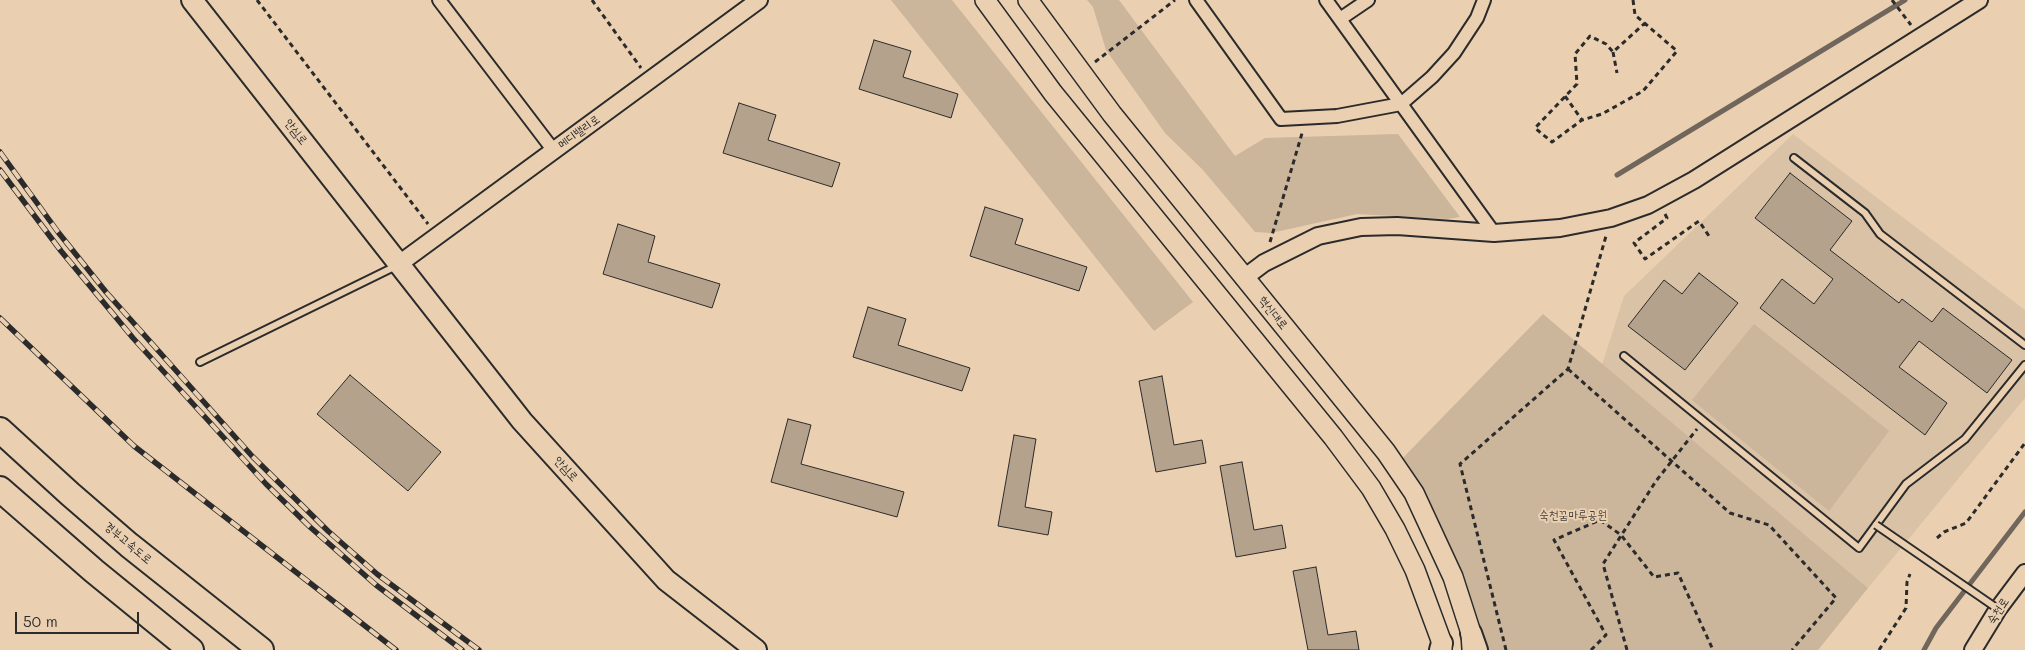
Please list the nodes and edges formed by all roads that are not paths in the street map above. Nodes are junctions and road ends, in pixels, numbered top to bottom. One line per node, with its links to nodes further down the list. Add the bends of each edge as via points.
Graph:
1 (192, 0): 16 (main road, 안심로)
2 (439, 0): 13 (street)
3 (759, 0): 13 (street, 메디밸리로)
4 (985, 0): 28 (main road, via 1053,93 1371,488 1415,570)
5 (1028, 0): 17 (main road, 혁신대로, via 1112,114)
6 (1196, 0): 12 (street, via 1281,119 1336,116)
7 (1326, 0): 11 (street)
8 (1368, 0): 11 (street)
9 (1484, 0): 12 (street, via 1477,18 1454,53)
10 (1979, 0): 15 (street, via 1658,200 1611,218 1560,228)
11 (1340, 19): 12 (street)
12 (1401, 104): 15 (street)
13 (554, 151): 16 (street, 메디밸리로)
14 (1794, 158): 18 (lane, via 1865,213 1880,234)
15 (1494, 233): 17 (street, via 1396,226 1361,227 1318,236 1264,263)
16 (400, 264): 20 (lane); 31 (main road, 안심로, via 522,420 666,580)
17 (1244, 278): 27 (main road, 혁신대로, via 1386,452 1414,493 1453,577)
18 (2025, 345)
19 (1624, 356): 24 (lane, via 1859,548)
20 (200, 362)
21 (2025, 365): 24 (lane, via 1970,434 1906,484)
22 (0, 430): 30 (highway, 경부고속도로, via 129,545)
23 (0, 489): 29 (highway)
24 (1876, 525): 26 (lane, bridge)
25 (2025, 573): 26 (street, 숙천로)
26 (1998, 609): 32 (street, 숙천로)
27 (1473, 644)
28 (1441, 648)
29 (191, 650)
30 (261, 650)
31 (756, 650)
32 (1973, 650)

